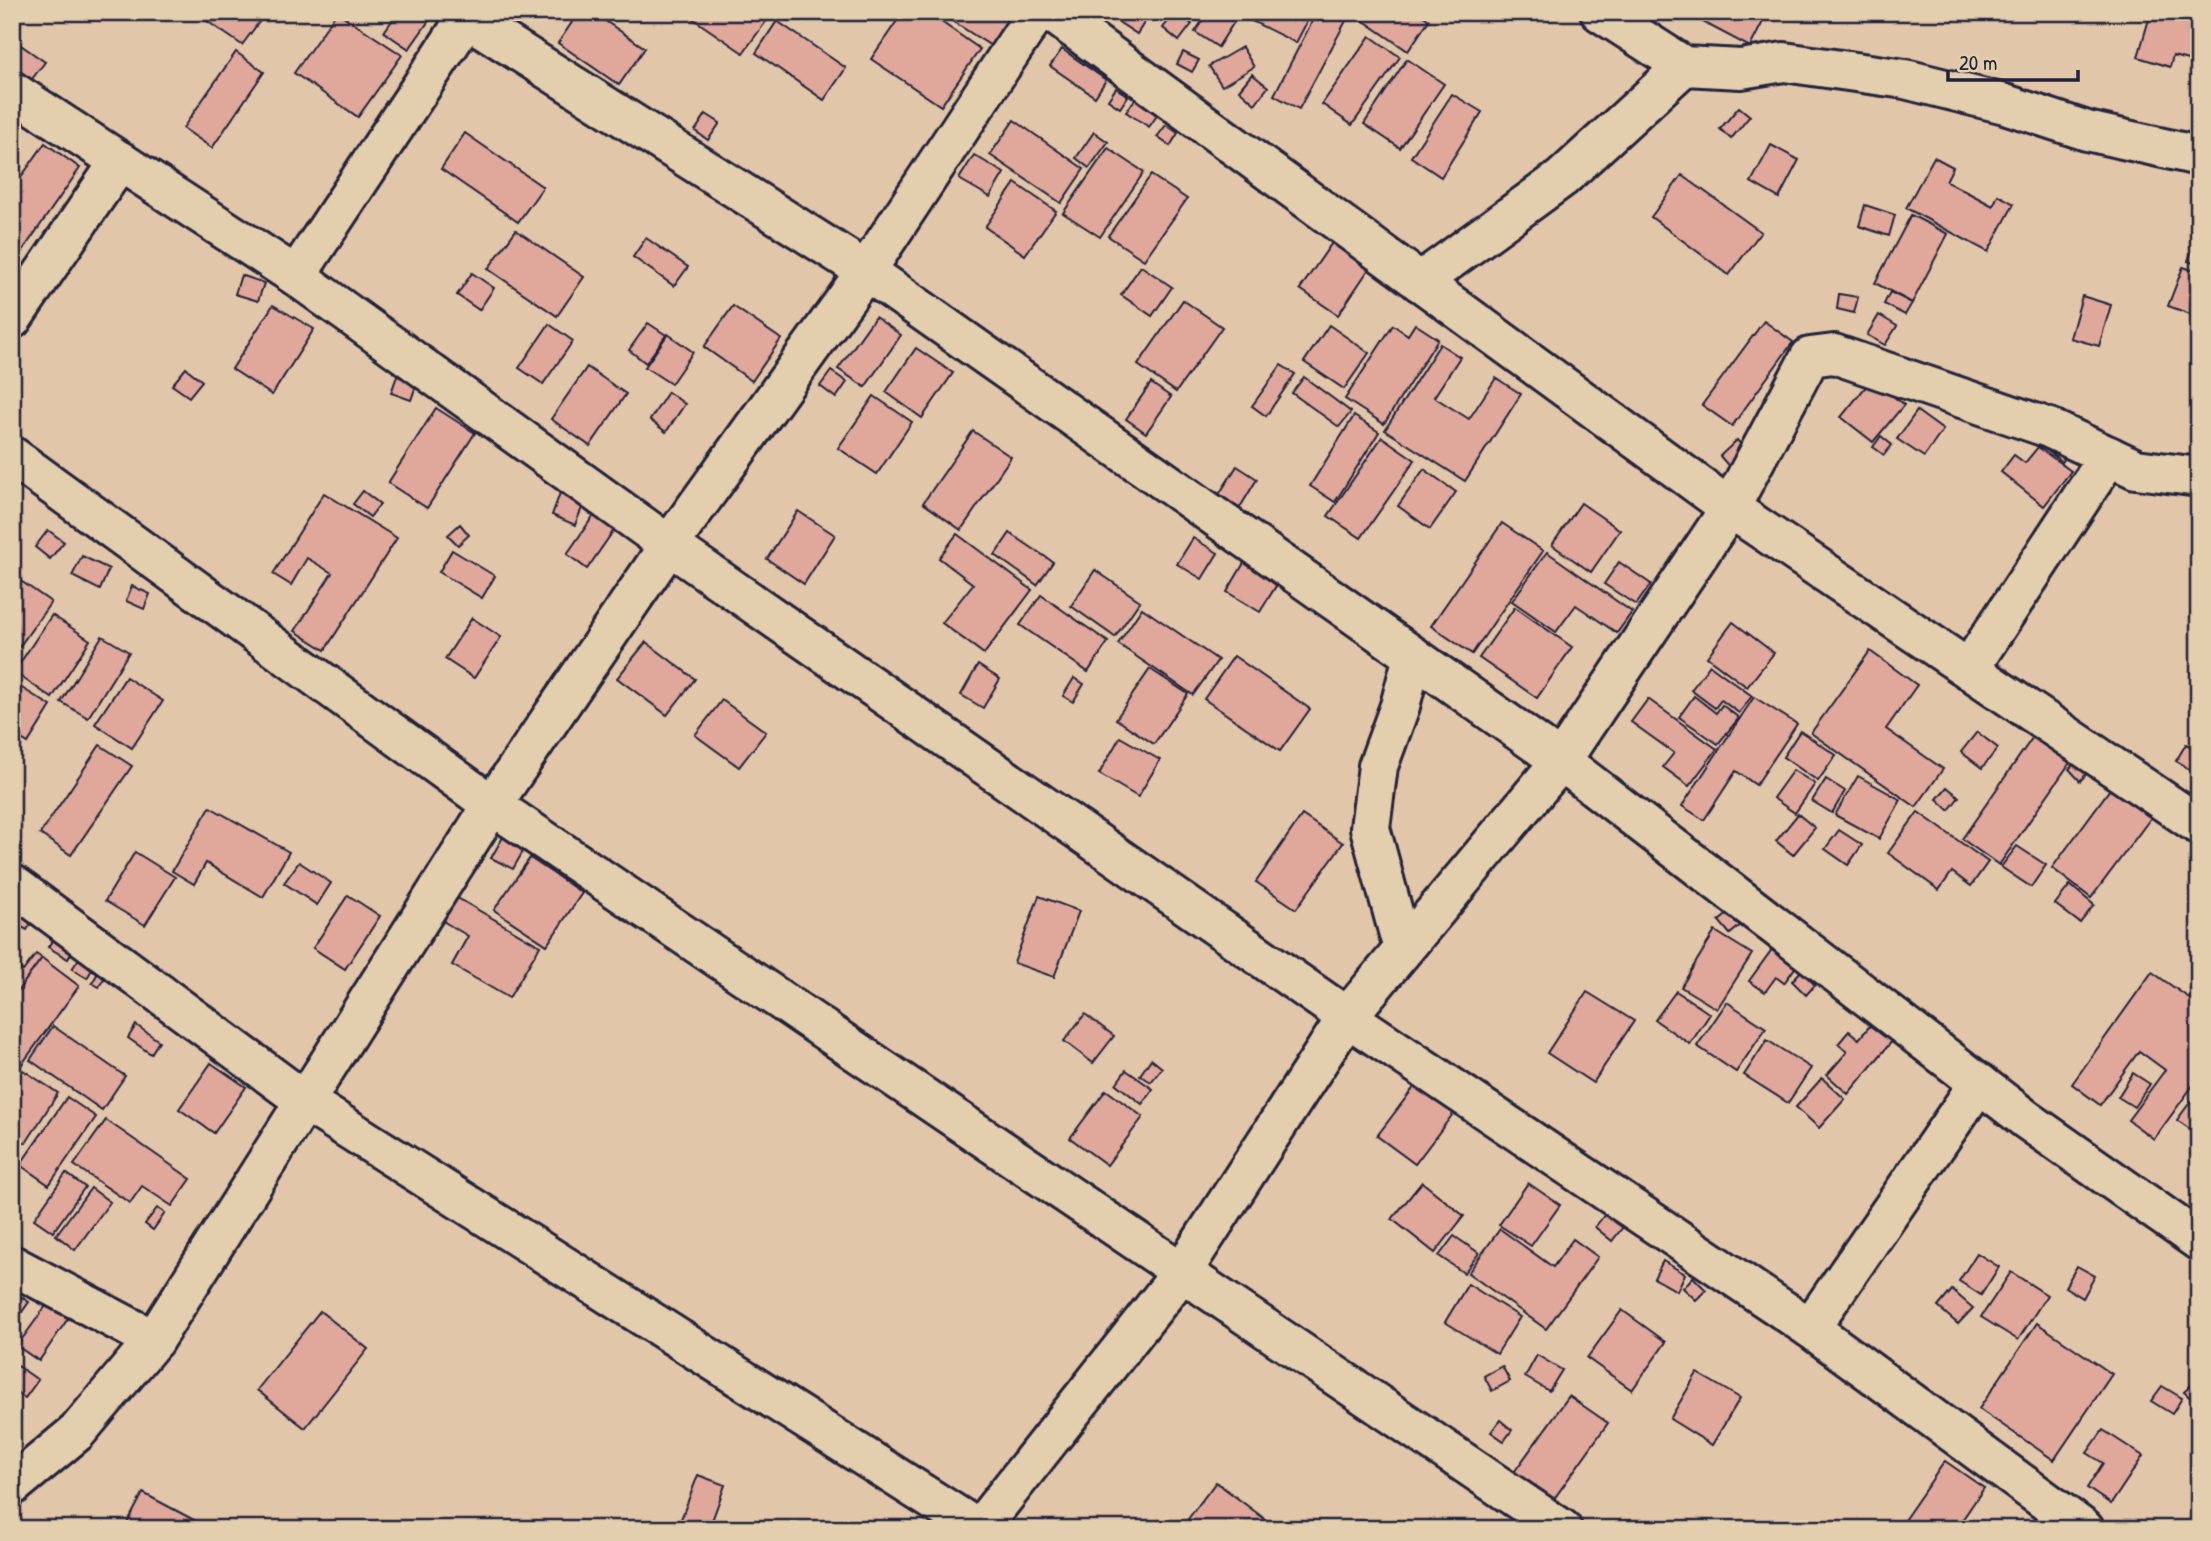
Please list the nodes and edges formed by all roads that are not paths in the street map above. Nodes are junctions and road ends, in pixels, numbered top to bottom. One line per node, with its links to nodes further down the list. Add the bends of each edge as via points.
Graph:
1 (1037, 12): 9 (street)
2 (1051, 12): 11 (street)
3 (1600, 12): 5 (street)
4 (461, 15): 9 (street); 10 (street)
5 (1685, 65): 7 (street, via 1741,68 1784,62 1905,79 2087,131); 11 (street, via 1562,178)
6 (12, 91): 8 (street)
7 (2199, 156)
8 (120, 161): 10 (street); 12 (street)
9 (866, 271): 17 (street); 18 (street)
10 (296, 276): 17 (street)
11 (1420, 282): 16 (street)
12 (12, 319)
13 (12, 456): 21 (street)
14 (2109, 456): 15 (street, via 2136,470); 16 (street, via 2049,428 1834,354 1810,357); 19 (street)
15 (2199, 477)
16 (1730, 508): 19 (street); 20 (street)
17 (669, 545): 21 (street); 25 (street)
18 (1413, 656): 20 (street); 24 (street, via 1378,766 1370,828)
19 (1969, 670): 22 (street)
20 (1561, 761): 24 (street); 26 (street)
21 (492, 805): 27 (street); 30 (street)
22 (2199, 825)
23 (12, 884): 27 (street)
24 (1403, 949): 25 (street)
25 (1347, 1017): 30 (street); 31 (street)
26 (1979, 1083): 28 (street); 31 (street)
27 (306, 1102): 32 (street); 34 (street)
28 (2199, 1241)
29 (12, 1265): 32 (street)
30 (1182, 1272): 34 (street); 35 (street)
31 (1810, 1328): 36 (street)
32 (154, 1340): 33 (street, via 77,1432)
33 (12, 1486)
34 (979, 1529)
35 (1562, 1529)
36 (2084, 1529)

